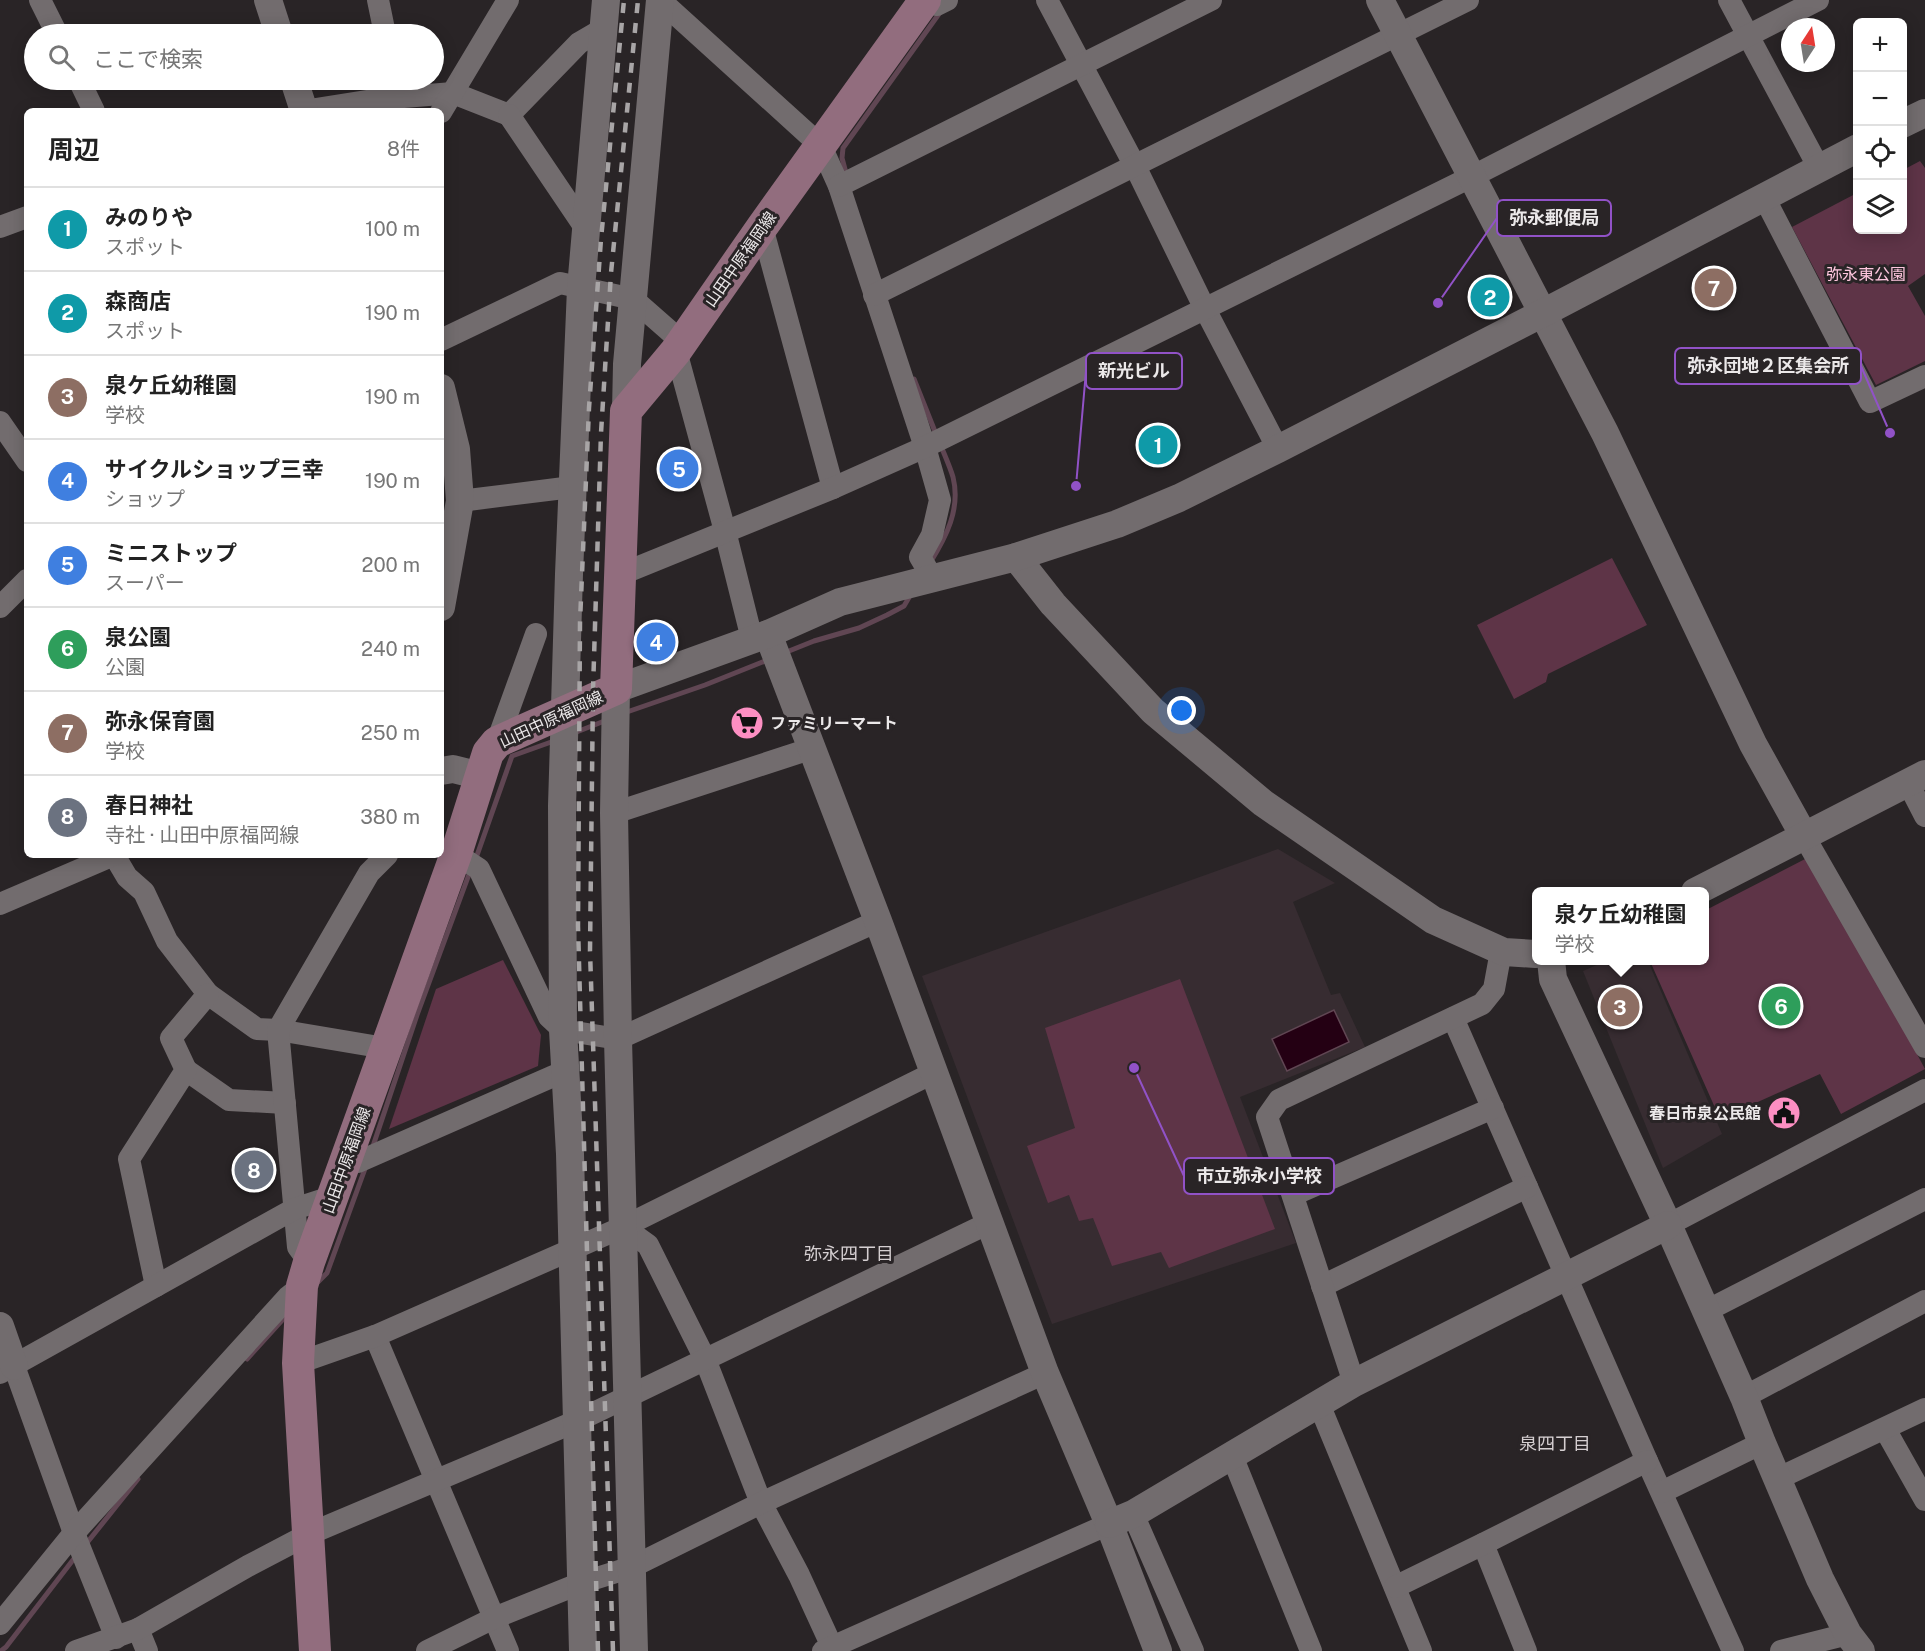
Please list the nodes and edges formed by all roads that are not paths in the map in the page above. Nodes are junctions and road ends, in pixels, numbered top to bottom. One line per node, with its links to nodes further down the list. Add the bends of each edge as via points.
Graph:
1 (40, 0): 14 (street)
2 (268, 0): 15 (street)
3 (378, 0): 16 (street)
4 (508, 0): 25 (street)
5 (606, 0): 17 (street)
6 (660, 0): 31 (street); 44 (street)
7 (1047, 0): 20 (street)
8 (1211, 0): 20 (street)
9 (1380, 0): 18 (street)
10 (1468, 0): 18 (street)
11 (1729, 0): 19 (street)
12 (1818, 0): 19 (street)
13 (933, 2): 31 (main road, 山田中原福岡線)
14 (52, 24)
15 (276, 24)
16 (384, 24)
17 (603, 29): 30 (street, via 579,43); 41 (street)
18 (1399, 35): 33 (street); 35 (street)
19 (1748, 36): 34 (street); 35 (street)
20 (1080, 64): 33 (street); 36 (street)
21 (83, 90): 26 (street)
22 (297, 90): 27 (street)
23 (389, 90): 28 (street)
24 (419, 90): 25 (street)
25 (453, 93): 29 (street); 30 (street)
26 (92, 108)
27 (303, 108)
28 (316, 108)
29 (444, 108)
30 (509, 115): 41 (street)
31 (820, 146): 36 (street); 40 (main road, 山田中原福岡線)
32 (1853, 150): 34 (street)
33 (1135, 166): 43 (street); 45 (street)
34 (1819, 168): 37 (street)
35 (1472, 177): 45 (street); 46 (street)
36 (848, 181): 43 (street)
37 (1764, 197): 46 (street); 49 (street, via 1870,402)
38 (24, 218): 39 (street)
39 (0, 227)
40 (762, 227): 48 (main road, 山田中原福岡線); 57 (street)
41 (586, 229): 42 (street)
42 (581, 288): 44 (street); 47 (street, via 560,284); 56 (street)
43 (884, 290): 53 (street)
44 (633, 299): 48 (street, via 674,334); 51 (street)
45 (1205, 309): 53 (street); 54 (street)
46 (1543, 313): 54 (street); 77 (street, via 1605,433 1753,744)
47 (444, 339)
48 (676, 351): 51 (main road, 山田中原福岡線); 59 (street)
49 (1925, 376)
50 (444, 400): 58 (street, via 456,449)
51 (626, 411): 62 (main road, 山田中原福岡線)
52 (0, 422): 55 (street)
53 (925, 447): 57 (street); 61 (street, via 940,500)
54 (1278, 449): 60 (street, via 1117,524)
55 (24, 457)
56 (572, 487): 58 (street); 69 (street)
57 (833, 488): 59 (street)
58 (460, 501): 64 (street)
59 (725, 531): 62 (street); 67 (street)
60 (1016, 557): 61 (street); 85 (street, via 1053,604 1153,711 1263,803 1433,920)
61 (922, 573): 67 (street, via 840,602)
62 (619, 575): 68 (main road, 山田中原福岡線)
63 (24, 583): 65 (street)
64 (444, 590)
65 (0, 607)
66 (536, 634): 70 (street)
67 (769, 648): 68 (street); 71 (street)
68 (616, 708): 69 (main road, 山田中原福岡線); 75 (street)
69 (564, 720): 70 (main road, 山田中原福岡線); 90 (street)
70 (497, 742): 73 (main road, 山田中原福岡線, via 488,753)
71 (813, 748): 75 (street); 84 (street)
72 (444, 770): 73 (street)
73 (481, 776): 81 (main road, 山田中原福岡線)
74 (1917, 778): 76 (street); 77 (street)
75 (614, 813): 92 (street)
76 (1925, 816)
77 (1804, 836): 82 (street); 93 (street)
78 (107, 858): 83 (street)
79 (116, 858): 88 (street, via 127,877 144,892 166,941)
80 (384, 858): 91 (street, via 369,873)
81 (468, 861): 90 (street, via 549,1017); 94 (main road, 山田中原福岡線)
82 (1703, 887)
83 (0, 904)
84 (878, 921): 92 (street); 97 (street)
85 (1502, 951): 86 (street); 89 (street, via 1494,989 1482,1004)
86 (1532, 954)
87 (1552, 965): 108 (street, via 1553,979)
88 (208, 994): 91 (street, via 257,1029); 95 (street, via 171,1038)
89 (1453, 1018): 100 (street); 103 (street, via 1279,1100 1267,1117)
90 (563, 1029): 92 (street); 96 (street)
91 (278, 1030): 94 (street); 99 (street)
92 (618, 1039): 109 (street)
93 (1925, 1047)
94 (385, 1048): 101 (main road, 山田中原福岡線)
95 (186, 1070): 99 (street, via 229,1100); 112 (street, via 129,1159)
96 (565, 1071): 101 (street); 110 (street)
97 (935, 1072): 107 (street); 109 (street)
98 (1925, 1090): 108 (street)
99 (285, 1103): 106 (street)
100 (1493, 1108): 102 (street); 103 (street)
101 (352, 1161): 105 (main road, 山田中原福岡線)
102 (1527, 1187): 111 (street); 113 (street)
103 (1293, 1195): 113 (street)
104 (1925, 1199): 116 (street)
105 (332, 1200): 106 (street); 114 (main road, 山田中原福岡線)
106 (294, 1209): 112 (street); 114 (street)
107 (991, 1222): 119 (street); 122 (street)
108 (1668, 1225): 111 (street); 116 (street)
109 (623, 1227): 110 (street); 119 (street, via 648,1245); 124 (street)
110 (572, 1250): 118 (street); 128 (street)
111 (1566, 1276): 123 (street); 132 (street)
112 (156, 1286): 121 (street)
113 (1322, 1286): 123 (street)
114 (304, 1287): 120 (main road, 山田中原福岡線); 139 (street, via 288,1297)
115 (1925, 1301): 125 (street)
116 (1706, 1311): 125 (street)
117 (0, 1326): 121 (street)
118 (375, 1336): 120 (street); 134 (street)
119 (705, 1359): 124 (street); 137 (street)
120 (298, 1363): 140 (main road, 山田中原福岡線)
121 (7, 1369): 139 (street)
122 (1046, 1373): 137 (street); 138 (street)
123 (1354, 1383): 126 (street)
124 (627, 1396): 128 (street); 142 (street)
125 (1744, 1397): 130 (street)
126 (1319, 1404): 131 (street); 144 (street)
127 (1925, 1409): 129 (street)
128 (578, 1421): 134 (street); 143 (street)
129 (1885, 1429): 133 (street); 136 (street)
130 (1762, 1443): 133 (street); 135 (street)
131 (1232, 1456): 138 (street); 160 (street)
132 (1647, 1461): 135 (street); 141 (street)
133 (1778, 1479): 149 (street, via 1820,1579)
134 (437, 1480): 140 (street); 145 (street)
135 (1662, 1492): 163 (street)
136 (1925, 1500)
137 (761, 1503): 142 (street); 150 (street)
138 (1121, 1519): 150 (street); 158 (street); 159 (street)
139 (74, 1533): 146 (street); 148 (street)
140 (309, 1534): 147 (street); 153 (main road, 山田中原福岡線)
141 (1484, 1544): 144 (street); 162 (street)
142 (632, 1567): 143 (street); 157 (street)
143 (581, 1583): 145 (street); 156 (street)
144 (1395, 1587): 161 (street)
145 (494, 1618): 154 (street); 155 (street)
146 (0, 1624)
147 (138, 1629): 148 (street); 152 (street)
148 (116, 1638): 151 (street)
149 (1854, 1642): 164 (street)
150 (830, 1650)
151 (76, 1651)
152 (147, 1651)
153 (315, 1651)
154 (427, 1651)
155 (508, 1651)
156 (583, 1651)
157 (634, 1651)
158 (1158, 1651)
159 (1193, 1651)
160 (1311, 1651)
161 (1421, 1651)
162 (1526, 1651)
163 (1732, 1651)
164 (1781, 1651)

